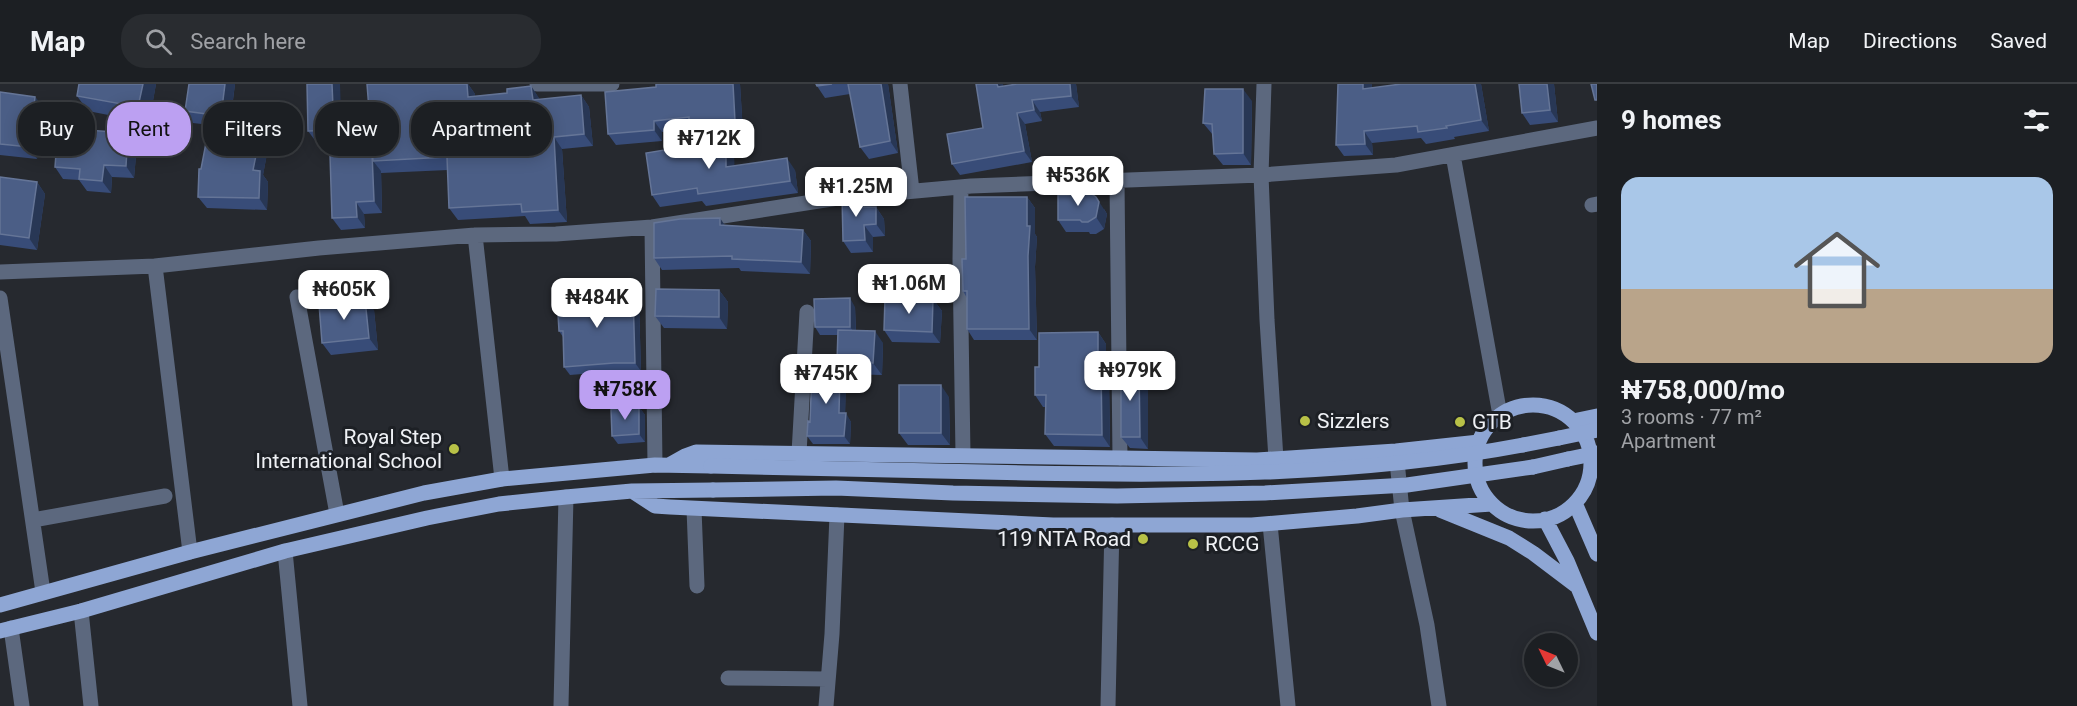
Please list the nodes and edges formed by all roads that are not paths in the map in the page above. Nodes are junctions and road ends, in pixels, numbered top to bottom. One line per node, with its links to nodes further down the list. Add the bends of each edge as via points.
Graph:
1 (537, 84): 5 (street)
2 (612, 84): 5 (street)
3 (900, 84): 11 (street)
4 (1264, 84): 8 (street)
5 (585, 85)
6 (1597, 128): 7 (street)
7 (1453, 155): 8 (street, via 1396,165); 20 (street)
8 (1261, 175): 9 (street); 30 (street)
9 (1117, 182): 10 (street); 29 (street)
10 (961, 187): 11 (street); 28 (street)
11 (912, 191): 12 (street, via 838,198)
12 (652, 227): 13 (street); 31 (street)
13 (475, 235): 14 (street); 33 (street)
14 (155, 266): 15 (street); 50 (street)
15 (0, 272)
16 (297, 297): 42 (street)
17 (0, 298): 19 (street)
18 (807, 312): 26 (street)
19 (5, 372): 45 (street)
20 (1500, 415): 22 (main road, via 1521,406 1544,406); 24 (main road)
21 (1597, 416): 22 (main road)
22 (1574, 421): 32 (main road, via 1590,450)
23 (1597, 429): 31 (main road, bridge, via 1394,465 1273,472 1121,475)
24 (1479, 442): 25 (main road); 38 (main road, via 1476,475)
25 (1396, 451): 30 (main road); 41 (street)
26 (799, 453): 28 (main road); 31 (main road, via 696,452)
27 (1597, 453): 34 (main road, bridge, via 1533,467 1407,485 1265,493 1105,496 836,488)
28 (963, 455): 29 (main road)
29 (1120, 458): 30 (main road)
30 (1276, 459)
31 (662, 465): 33 (main road)
32 (1593, 478): 37 (main road)
33 (502, 479): 42 (main road)
34 (632, 491): 36 (main road); 39 (main road, via 655,506)
35 (165, 496): 45 (street)
36 (566, 497): 49 (main road, via 499,504); 63 (street)
37 (1575, 503): 44 (main road); 48 (main road)
38 (1492, 504): 40 (main road); 44 (main road, via 1511,517)
39 (694, 508): 43 (main road); 51 (street)
40 (1437, 509): 41 (main road); 52 (main road, via 1509,538)
41 (1402, 510): 46 (main road); 67 (street, via 1427,625)
42 (337, 514): 50 (main road)
43 (837, 515): 47 (main road); 59 (street)
44 (1545, 519): 52 (main road)
45 (33, 520): 53 (street)
46 (1270, 524): 47 (main road); 66 (street)
47 (1112, 525): 65 (street)
48 (1595, 550)
49 (285, 551): 55 (main road); 62 (street)
50 (190, 552): 53 (main road)
51 (697, 586)
52 (1578, 587): 57 (main road)
53 (44, 592): 54 (main road)
54 (0, 605)
55 (81, 611): 56 (main road); 61 (street)
56 (5, 630): 60 (street)
57 (1597, 633)
58 (728, 678): 59 (street)
59 (828, 679): 64 (street)
60 (22, 706)
61 (91, 706)
62 (300, 706)
63 (561, 706)
64 (826, 706)
65 (1108, 706)
66 (1288, 706)
67 (1439, 706)

